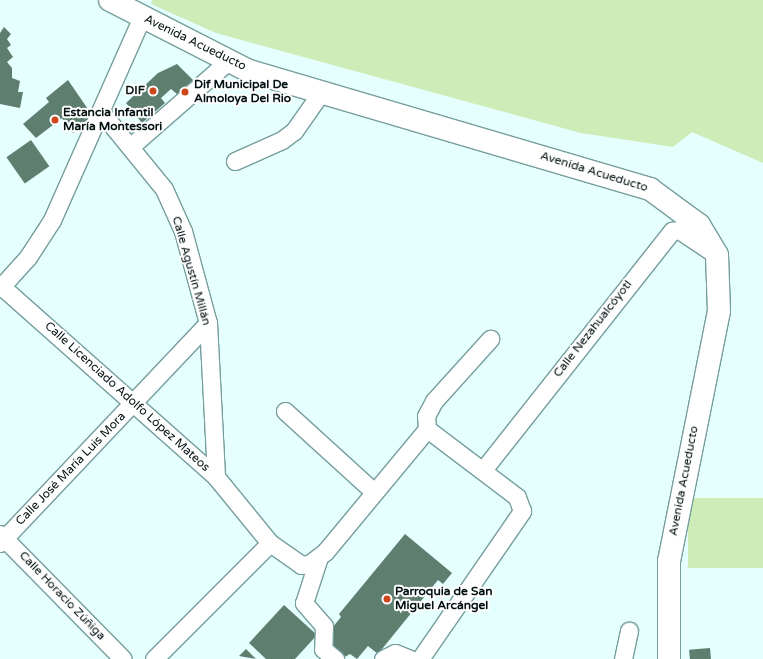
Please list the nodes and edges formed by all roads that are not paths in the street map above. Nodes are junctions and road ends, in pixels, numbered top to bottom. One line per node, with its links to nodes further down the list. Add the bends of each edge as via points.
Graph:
1 (110, 0): 2 (main road, Avenida Acueducto)
2 (142, 17): 3 (main road, Avenida Acueducto); 5 (street)
3 (227, 62): 4 (main road, Avenida Acueducto); 6 (street)
4 (320, 94): 7 (street, via 294,130 282,140); 8 (main road, Avenida Acueducto, via 650,189 699,225)
5 (102, 113): 6 (street, Calle Agustín Millán); 9 (street, via 52,220 28,257)
6 (130, 147): 10 (street, Calle Agustín Millán, via 164,189 175,210)
7 (235, 161)
8 (717, 255): 15 (street, Calle Nezahualcóyotl, via 679,230 672,231); 28 (main road, Avenida Acueducto, via 719,312 669,561)
9 (0, 286): 12 (street, Calle Licenciado Adolfo López Mateos)
10 (208, 323): 12 (street, Calle José María Luis Mora); 16 (street, Calle Agustín Millán)
11 (490, 339): 14 (street, via 434,401 426,416)
12 (136, 402): 16 (street, Calle Licenciado Adolfo López Mateos); 18 (street, Calle José María Luis Mora)
13 (286, 411): 17 (street)
14 (427, 429): 15 (street); 17 (street)
15 (483, 470): 22 (street, via 517,497 522,510)
16 (216, 477): 19 (street, Calle Licenciado Adolfo López Mateos)
17 (374, 492): 20 (street)
18 (2, 538): 23 (street, Calle Horacio Zúñiga)
19 (270, 543): 20 (street, Calle Licenciado Adolfo López Mateos, via 300,565); 24 (street)
20 (318, 560): 25 (street, via 304,603 324,626 326,638 323,649)
21 (629, 631): 27 (street)
22 (412, 658): 26 (street, via 395,653)
23 (124, 659)
24 (154, 659)
25 (335, 659)
26 (383, 659)
27 (623, 659)
28 (669, 659)

